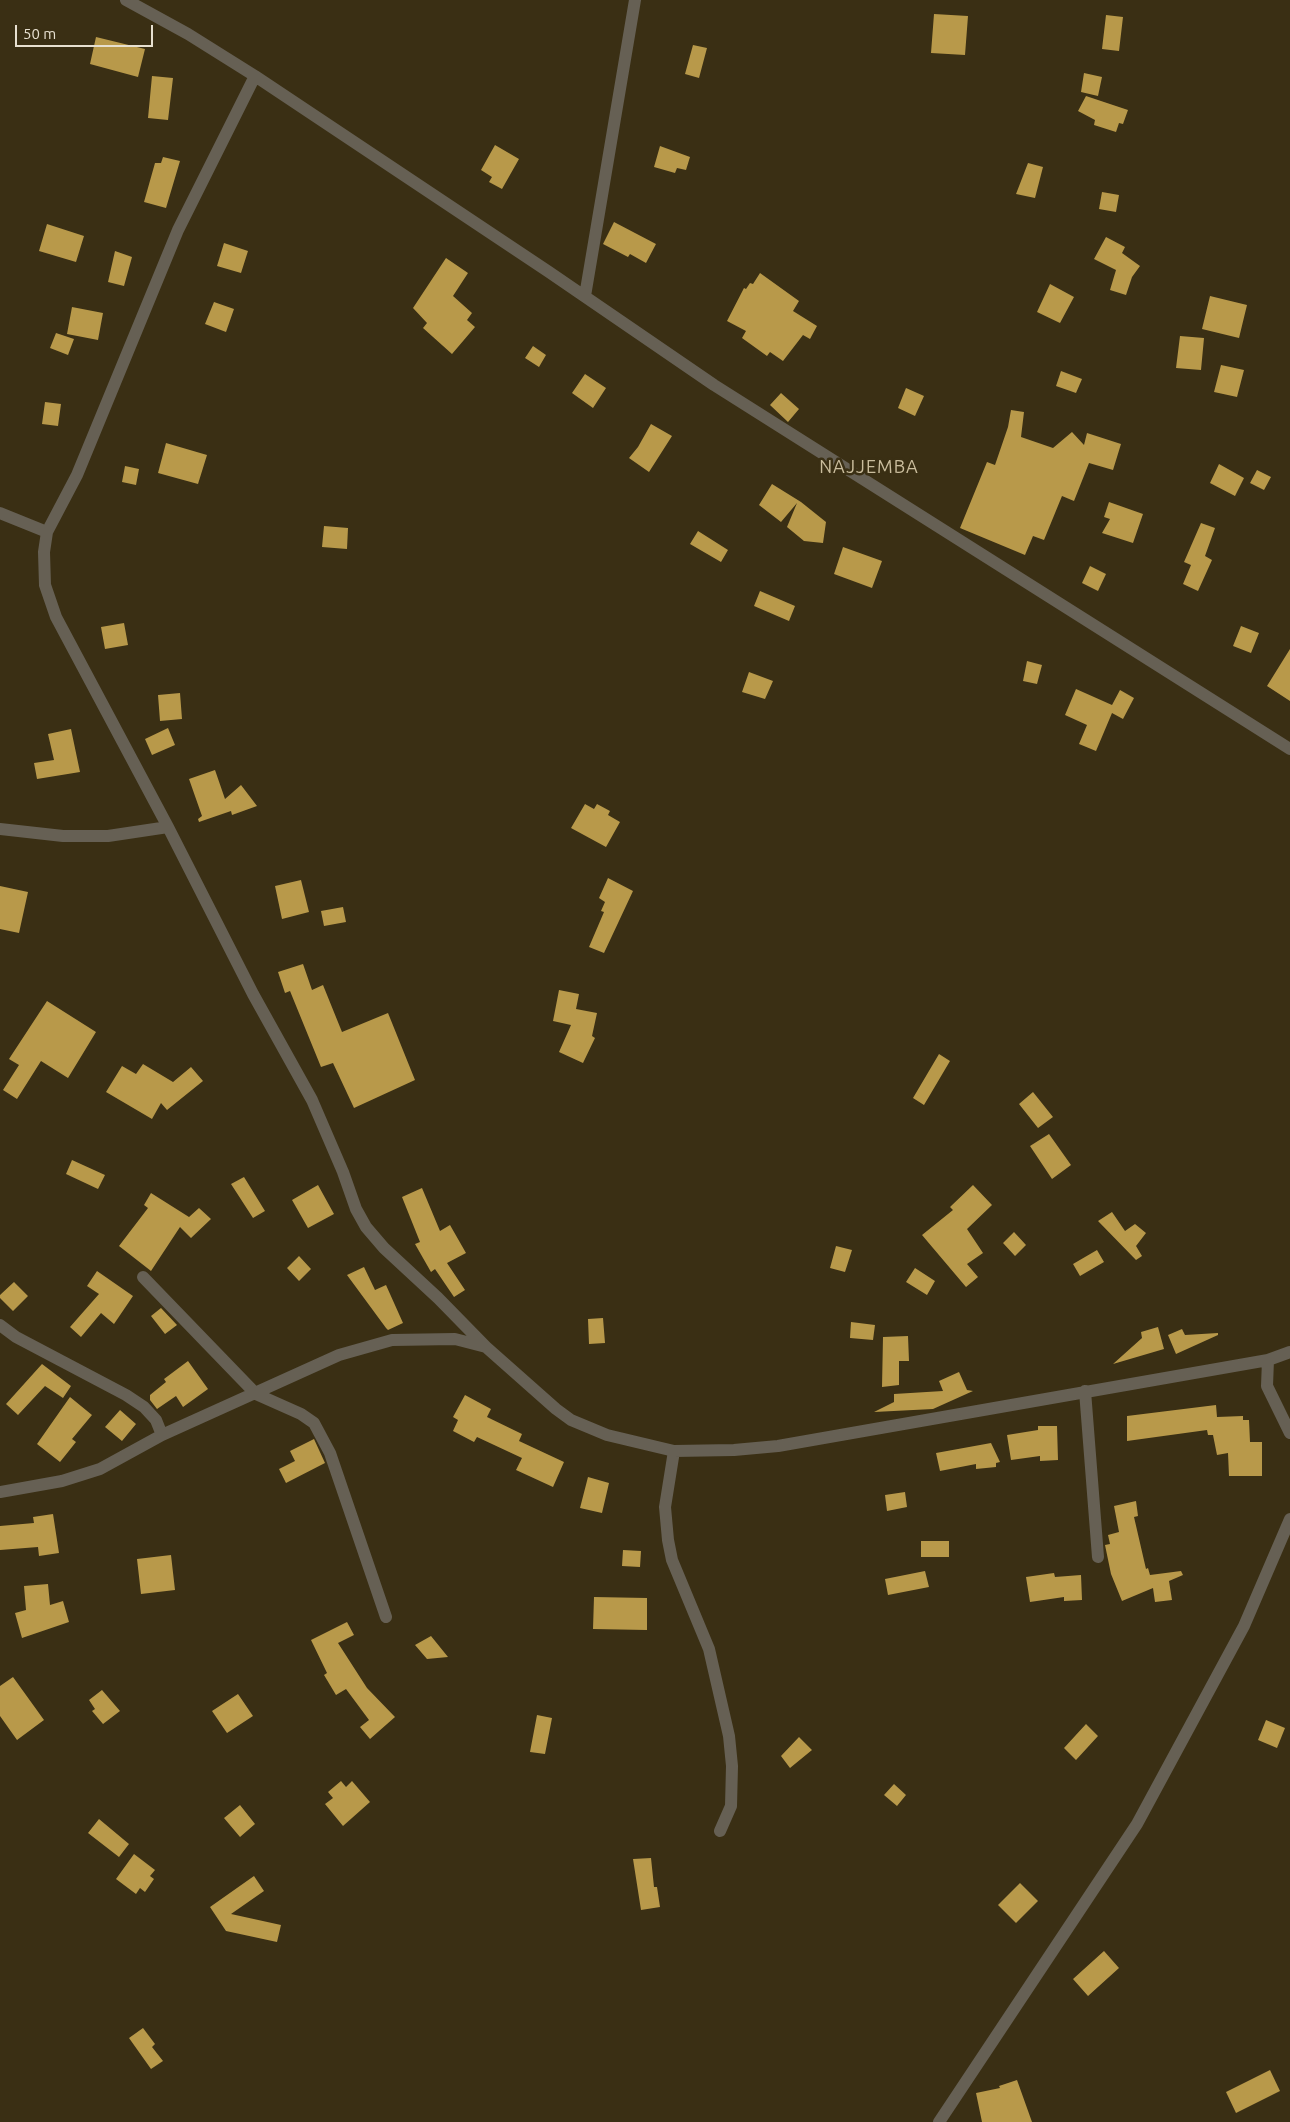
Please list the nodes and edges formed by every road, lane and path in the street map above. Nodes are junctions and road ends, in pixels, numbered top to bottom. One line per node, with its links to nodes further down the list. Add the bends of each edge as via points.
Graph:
1 (126, 0): 3 (street)
2 (635, 0): 4 (street)
3 (256, 76): 4 (street); 6 (street, via 178,230 77,475)
4 (585, 296): 7 (street, via 714,385)
5 (0, 513): 6 (street)
6 (48, 532): 8 (street, via 44,571 48,597 56,617)
7 (1290, 749)
8 (168, 827): 9 (street, via 108,836 63,836); 12 (street, via 252,994 312,1100 366,1227)
9 (0, 829)
10 (143, 1277): 16 (street)
11 (0, 1325): 18 (street, via 16,1337 144,1407 156,1420)
12 (486, 1347): 16 (street, via 455,1339 392,1340 339,1355); 19 (street, via 571,1420 625,1441)
13 (1290, 1352): 14 (street)
14 (1268, 1360): 15 (street); 17 (street, via 1268,1386)
15 (1084, 1391): 19 (street, via 909,1425 778,1446); 22 (street)
16 (256, 1394): 18 (street); 23 (street, via 301,1414 318,1429 330,1453)
17 (1290, 1433)
18 (162, 1436): 20 (street, via 86,1474)
19 (674, 1450): 24 (street, via 665,1507 668,1540 672,1560 709,1649 729,1736 732,1799)
20 (0, 1492)
21 (1290, 1519): 25 (street, via 1244,1626 1137,1824)
22 (1098, 1557)
23 (386, 1617)
24 (720, 1831)
25 (939, 2122)

